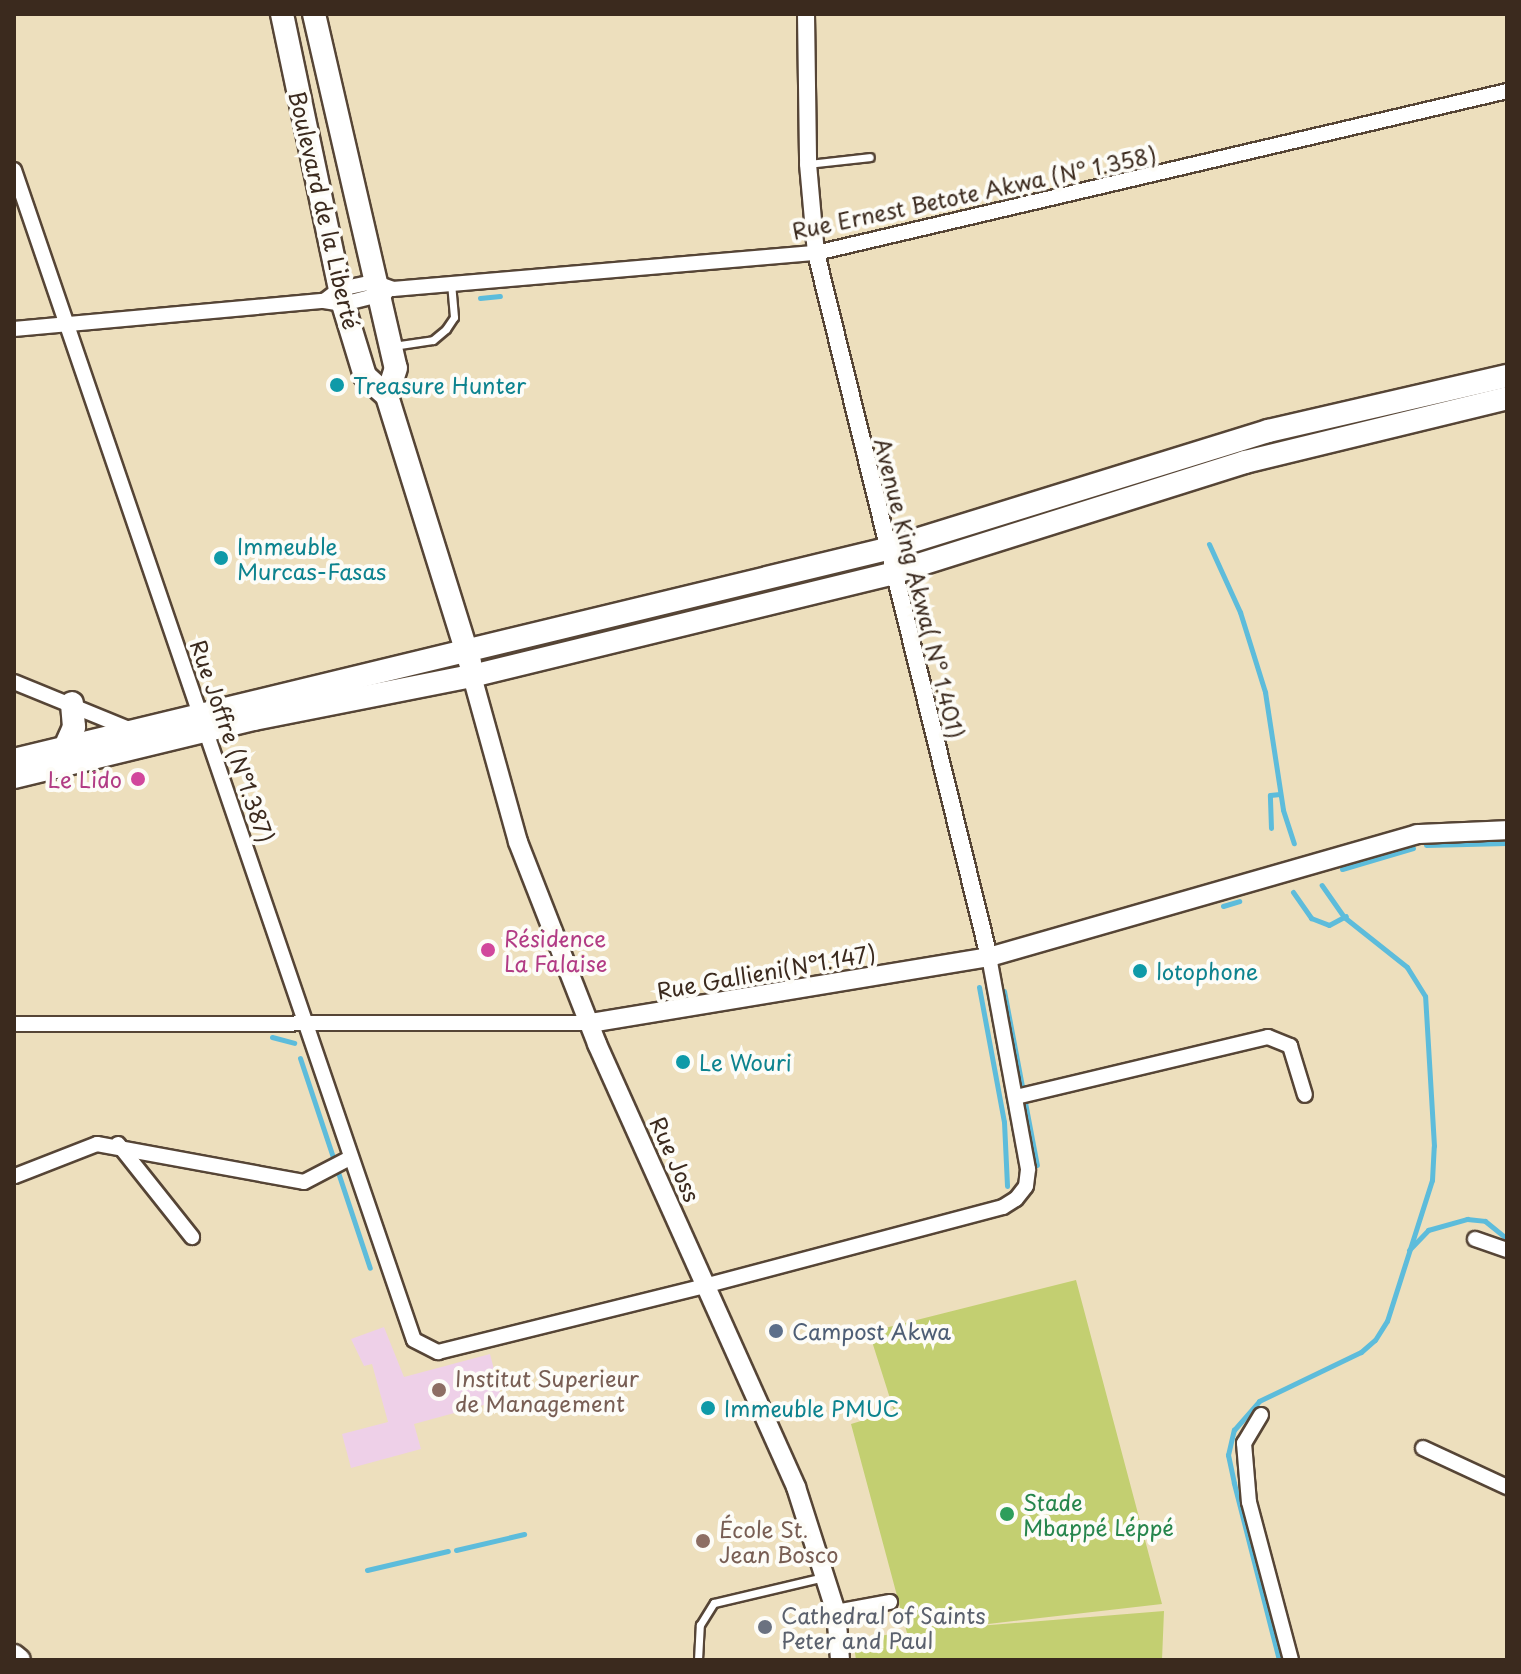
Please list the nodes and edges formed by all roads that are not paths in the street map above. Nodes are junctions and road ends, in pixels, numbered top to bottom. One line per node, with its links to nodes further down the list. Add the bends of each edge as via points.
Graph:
1 (282, 14): 11 (main road, Boulevard de la Liberté)
2 (314, 14): 10 (main road, Boulevard de la Liberté)
3 (806, 14): 6 (street, Avenue King Akwa( N° 1.401))
4 (1507, 91): 8 (street, Rue Ernest Betote Akwa (N° 1.358))
5 (870, 157): 6 (lane)
6 (808, 164): 8 (street, Avenue King Akwa( N° 1.401))
7 (14, 170): 12 (street, Rue Joffre (N°1.387))
8 (816, 253): 9 (street, Rue Ernest Betote Akwa (N° 1.358)); 18 (street, Avenue King Akwa( N° 1.401))
9 (451, 284): 10 (street, Rue Ernest Betote Akwa (N° 1.358)); 14 (lane, via 454,317 446,329 433,340)
10 (381, 290): 11 (street, Rue Ernest Betote Akwa (N° 1.358)); 14 (main road, Boulevard de la Liberté)
11 (335, 298): 12 (street, Rue Ernest Betote Akwa (N° 1.358)); 16 (main road, Boulevard de la Liberté, via 365,376)
12 (65, 324): 13 (street, Rue Ernest Betote Akwa (N° 1.358)); 24 (street, Rue Joffre (N°1.387))
13 (14, 329)
14 (390, 347): 16 (main road, Boulevard de la Liberté, via 396,368)
15 (1507, 376): 18 (main road, via 1268,431)
16 (387, 396): 20 (main road, Boulevard de la Liberté)
17 (1507, 398): 19 (main road, via 1245,462)
18 (887, 549): 19 (street, Avenue King Akwa( N° 1.401)); 20 (main road)
19 (893, 573): 21 (main road); 30 (street, Avenue King Akwa( N° 1.401))
20 (468, 651): 21 (main road, Boulevard de la Liberté); 24 (main road)
21 (472, 676): 24 (main road); 32 (main road, Rue Joss, via 518,842)
22 (14, 682): 23 (street)
23 (72, 703): 25 (street); 26 (main road, via 75,721)
24 (204, 722): 25 (main road); 31 (street, Rue Joffre (N°1.387))
25 (136, 737): 26 (main road); 28 (main road)
26 (66, 745): 27 (main road)
27 (14, 760)
28 (14, 777)
29 (1507, 830): 30 (main road, Rue Gallieni(N°1.147), via 1417,834)
30 (989, 957): 32 (main road, Rue Gallieni(N°1.147)); 35 (street, Avenue King Akwa( N° 1.401))
31 (303, 1023): 32 (street, Rue Gallieni(N°1.147)); 33 (street, Rue Gallieni(N°1.147)); 37 (street, Rue Joffre (N°1.387))
32 (591, 1023): 42 (main road, Rue Joss)
33 (14, 1024)
34 (1305, 1095): 35 (street, via 1290,1046 1268,1037)
35 (1016, 1097): 42 (street, Avenue King Akwa( N° 1.401), via 1026,1186 1003,1207)
36 (118, 1144): 37 (street, via 304,1182); 38 (street, via 97,1144); 39 (street)
37 (348, 1159): 42 (street, Rue Joffre (N°1.387), via 405,1327 425,1349 438,1352)
38 (15, 1176)
39 (192, 1237)
40 (1475, 1239): 41 (street)
41 (1507, 1250)
42 (708, 1285): 46 (main road, Rue Joss, via 796,1487)
43 (1261, 1415): 53 (street, via 1244,1443 1249,1502)
44 (1423, 1448): 45 (street)
45 (1507, 1487)
46 (826, 1577): 48 (main road, Rue Joss); 51 (lane, via 714,1603 700,1625)
47 (890, 1602): 48 (street)
48 (836, 1612): 52 (main road, Rue Joss)
49 (14, 1656): 50 (main road)
50 (19, 1660)
51 (698, 1660)
52 (840, 1660)
53 (1291, 1660)

